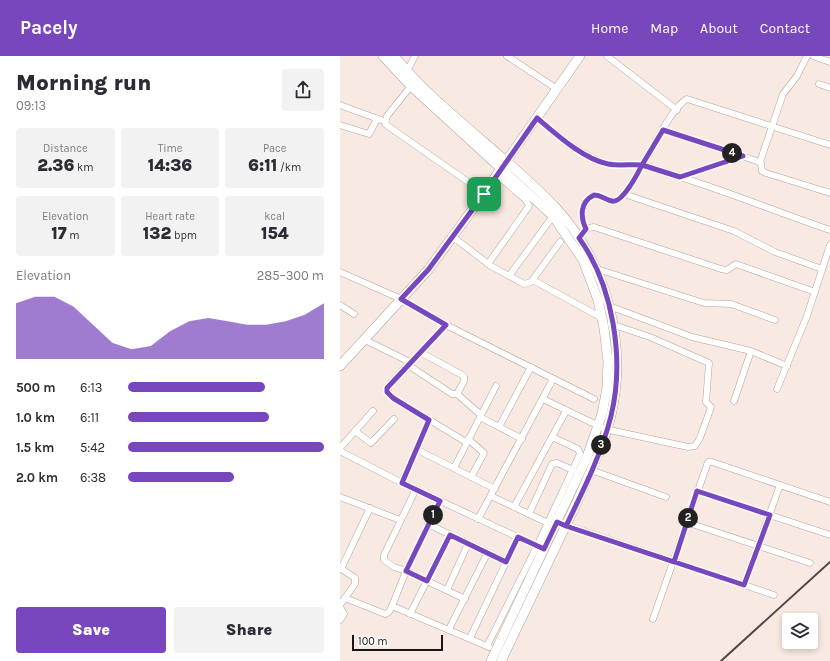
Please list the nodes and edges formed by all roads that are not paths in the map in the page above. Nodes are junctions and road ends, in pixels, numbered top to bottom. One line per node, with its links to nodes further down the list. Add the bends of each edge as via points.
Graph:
1 (383, 56): 12 (street)
2 (394, 56): 10 (street)
3 (415, 56): 10 (street)
4 (507, 56): 14 (street)
5 (580, 56): 14 (street)
6 (607, 56): 16 (street)
7 (807, 56): 21 (street, via 797,76 783,94)
8 (813, 56): 9 (street)
9 (830, 62)
10 (407, 71): 27 (street)
11 (819, 84): 13 (street)
12 (411, 86): 19 (street); 27 (street)
13 (830, 88)
14 (557, 89): 17 (street)
15 (340, 105): 18 (street)
16 (676, 110): 21 (street, via 684,100 690,99); 22 (street)
17 (537, 118): 26 (street, via 560,138 600,162); 27 (street)
18 (377, 119): 19 (street); 20 (street, via 369,134)
19 (384, 122): 30 (street, via 386,126)
20 (340, 126)
21 (772, 126): 23 (street); 25 (street)
22 (663, 130): 24 (street); 26 (street)
23 (830, 145)
24 (743, 156): 25 (street); 28 (street)
25 (760, 162): 29 (street, via 764,172)
26 (642, 165): 28 (street); 31 (street)
27 (502, 166): 30 (street); 32 (street); 36 (street, via 557,210); 40 (street, via 529,206)
28 (680, 177): 34 (street)
29 (830, 193)
30 (484, 194): 35 (street)
31 (624, 194): 33 (street, via 616,201 599,195 590,197 582,210 582,221); 42 (street, via 742,234 774,252)
32 (553, 216): 44 (street); 52 (street, via 586,266)
33 (586, 229): 36 (street); 46 (street, via 589,226 594,227 721,270 727,270 736,264)
34 (830, 230)
35 (453, 237): 40 (street); 47 (street)
36 (579, 238): 41 (street)
37 (560, 242): 45 (street)
38 (830, 245): 39 (street)
39 (828, 257): 42 (street)
40 (488, 264): 44 (street)
41 (597, 269): 49 (street); 51 (street, via 704,303 731,304)
42 (822, 269): 46 (street)
43 (340, 272): 47 (street)
44 (509, 276): 45 (street, via 524,284)
45 (532, 280): 52 (street)
46 (815, 292): 59 (street)
47 (401, 299): 53 (street); 54 (street)
48 (340, 305): 50 (street)
49 (609, 306): 52 (street); 55 (street, via 692,337)
50 (354, 314)
51 (775, 320)
52 (607, 322): 74 (street, via 608,374); 74 (street, via 650,337 709,363 706,402 711,407 697,443 691,447)
53 (446, 325): 56 (street); 60 (street)
54 (365, 340): 57 (street); 58 (street)
55 (751, 351): 59 (street); 67 (street)
56 (420, 352): 57 (street); 64 (street, via 464,376)
57 (409, 364): 64 (street, via 452,394); 72 (street, via 390,384 387,392)
58 (340, 366)
59 (787, 366): 63 (street)
60 (531, 367): 61 (street); 73 (street)
61 (553, 379): 65 (street); 66 (street)
62 (496, 386): 70 (street)
63 (777, 389)
64 (457, 394): 70 (street)
65 (543, 399): 69 (street); 77 (street)
66 (594, 399)
67 (734, 401)
68 (373, 411): 75 (street)
69 (566, 411): 74 (street); 76 (street)
70 (480, 416): 73 (street); 78 (street)
71 (394, 419): 75 (street, via 372,443)
72 (429, 420): 78 (street); 80 (street)
73 (499, 427): 77 (street)
74 (603, 428): 84 (street); 104 (street)
75 (355, 431): 79 (street)
76 (552, 437): 83 (street, via 580,450); 96 (street)
77 (522, 439): 89 (street)
78 (467, 441): 82 (street); 85 (street, via 482,449 484,453)
79 (340, 448)
80 (416, 449): 82 (street); 86 (street)
81 (340, 451): 86 (street)
82 (454, 468): 85 (street)
83 (573, 470): 98 (street, via 552,464); 104 (street)
84 (591, 470): 93 (street); 104 (street)
85 (471, 476): 89 (street)
86 (402, 483): 88 (street)
87 (780, 485): 90 (street, via 710,462 705,466); 95 (street); 99 (street)
88 (416, 489): 94 (street); 101 (street)
89 (495, 489): 91 (street)
90 (697, 491): 99 (street); 102 (street)
91 (491, 496): 96 (street); 100 (street)
92 (340, 497): 97 (street)
93 (666, 497)
94 (440, 501): 100 (street); 103 (street)
95 (830, 502)
96 (514, 507): 98 (street)
97 (370, 508): 101 (street); 115 (street)
98 (528, 514): 104 (street)
99 (770, 515): 106 (street); 109 (street)
100 (478, 519): 107 (street)
101 (400, 520): 116 (street, via 383,558 389,565)
102 (686, 522): 109 (street); 113 (street)
103 (428, 524): 105 (street); 116 (street)
104 (559, 524): 110 (street); 113 (street); 133 (street)
105 (450, 535): 108 (street); 117 (street)
106 (830, 535)
107 (518, 537): 110 (street); 112 (street)
108 (468, 544): 111 (street); 119 (street)
109 (759, 546): 114 (street); 118 (street)
110 (541, 548): 130 (street); 131 (street)
111 (487, 554): 112 (street); 122 (street)
112 (506, 562): 129 (street)
113 (674, 562): 118 (street); 126 (street)
114 (810, 563)
115 (341, 569): 121 (street, via 356,578 355,584)
116 (406, 571): 117 (street); 124 (street)
117 (427, 581): 119 (street); 125 (street)
118 (744, 585): 120 (street)
119 (447, 590): 122 (street)
120 (774, 595)
121 (345, 598): 123 (street); 124 (street, via 385,614)
122 (465, 599): 128 (street)
123 (340, 606): 127 (street, via 344,614)
124 (392, 606): 125 (street)
125 (410, 614): 128 (street)
126 (653, 619)
127 (340, 620)
128 (449, 629): 129 (street)
129 (470, 638): 130 (street)
130 (487, 646): 131 (street)
131 (497, 650): 132 (street)
132 (491, 661)
133 (501, 661)

